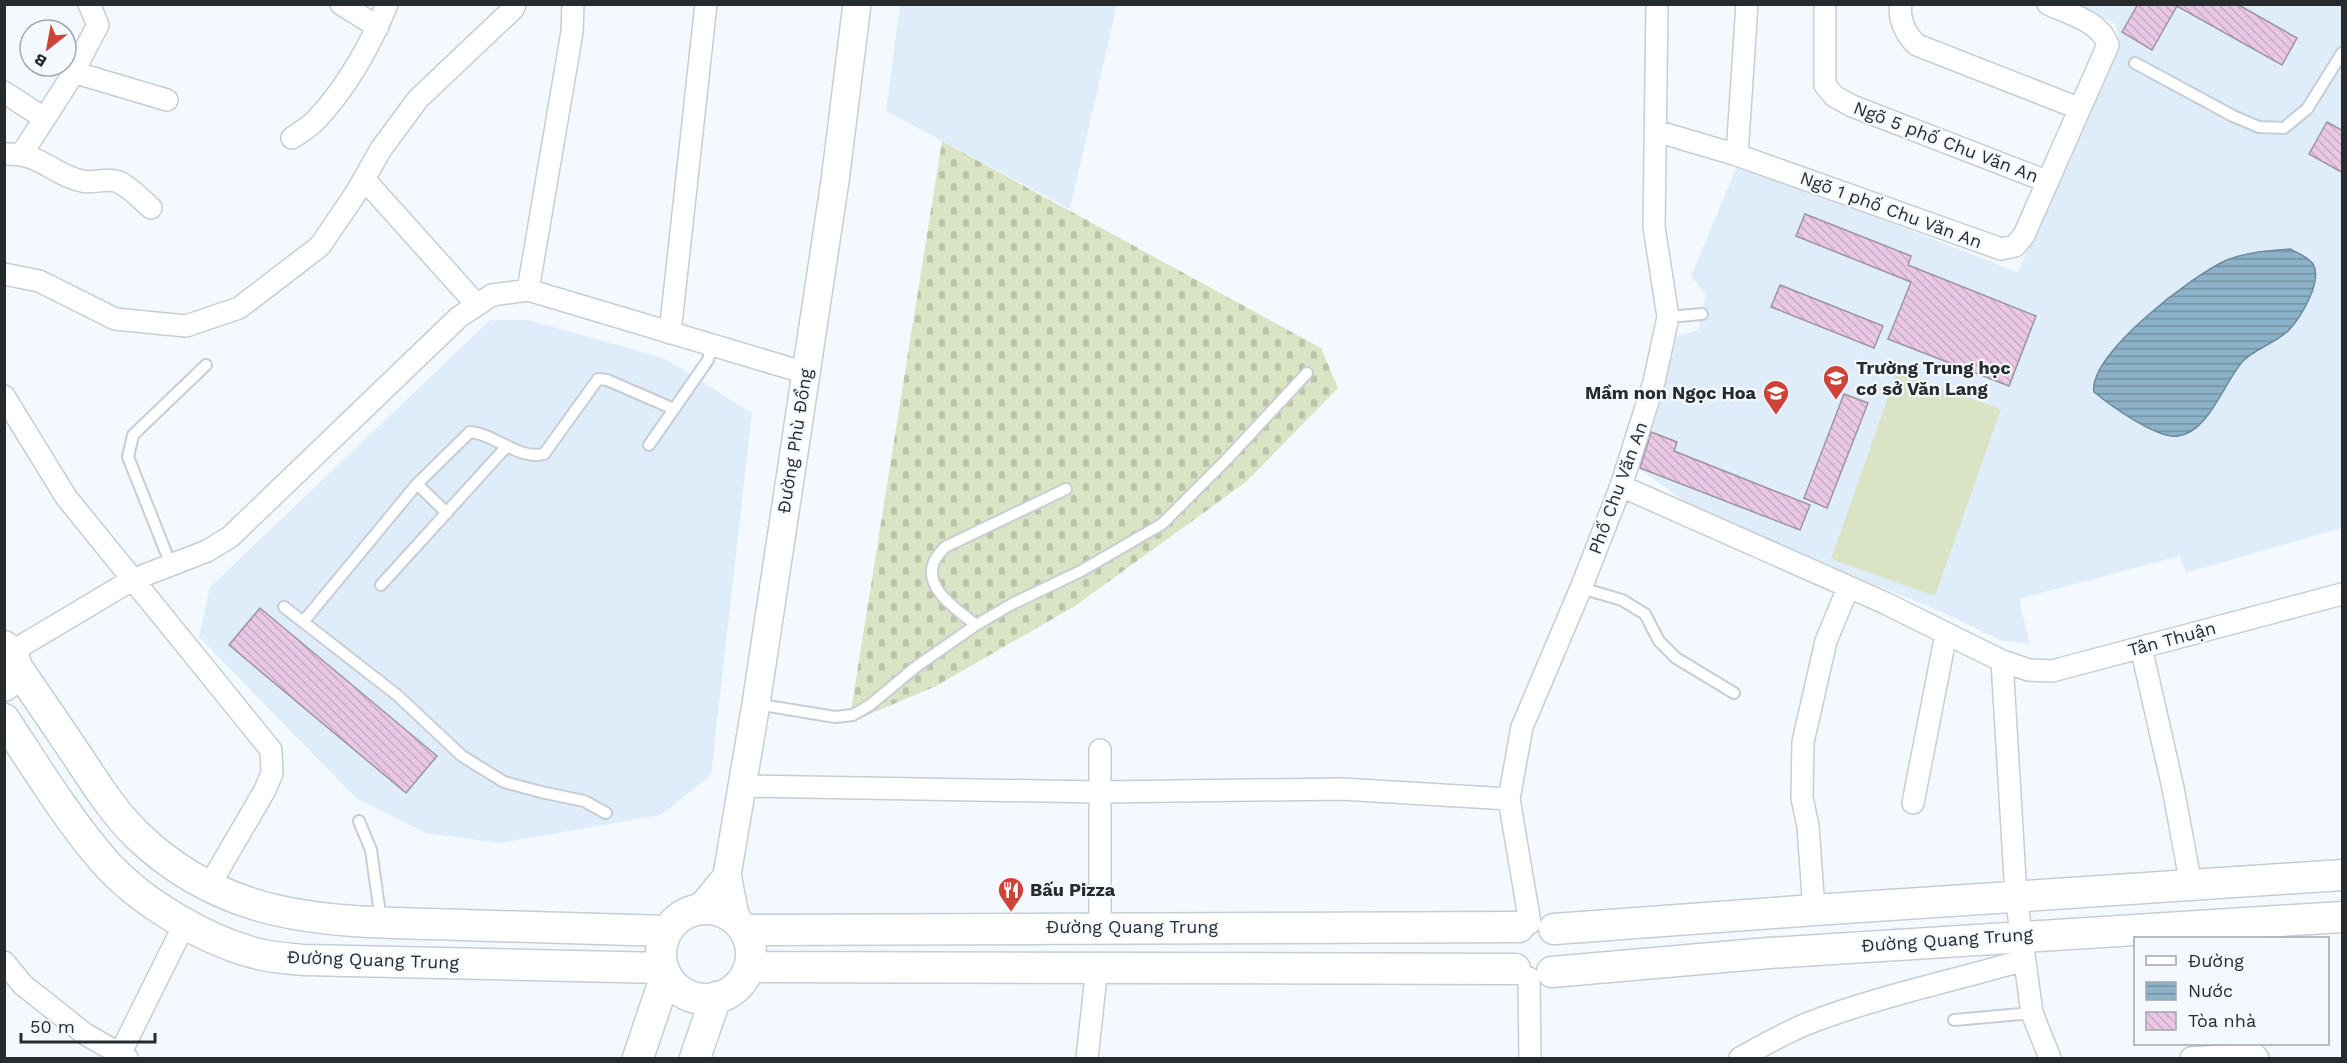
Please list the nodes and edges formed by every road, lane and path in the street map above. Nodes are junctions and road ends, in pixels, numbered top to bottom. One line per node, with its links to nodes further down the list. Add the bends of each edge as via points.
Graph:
1 (89, 4): 15 (street, via 98,25)
2 (341, 4): 13 (street)
3 (387, 4): 13 (street)
4 (515, 4): 27 (street, via 418,99)
5 (573, 4): 31 (street, via 573,32)
6 (706, 4): 35 (street)
7 (857, 4): 38 (street, Đường Phù Đổng)
8 (1657, 4): 23 (street, Phố Chu Văn An)
9 (1747, 4): 25 (street)
10 (1825, 4): 28 (street, Ngõ 5 phố Chu Văn An, via 1825,86 1834,96)
11 (1901, 4): 21 (street, via 1907,35 1917,45)
12 (2048, 4): 21 (street, Ngõ 1 phố Chu Văn An, via 2093,25 2104,34 2108,45)
13 (378, 27): 24 (street, via 351,75 314,122)
14 (2343, 53): 16 (lane, via 2307,109 2284,128 2259,127 2233,116)
15 (78, 63)
16 (2136, 63)
17 (78, 73): 20 (street)
18 (69, 78): 22 (street)
19 (4, 92): 22 (street)
20 (167, 100)
21 (2078, 108): 28 (street, Ngõ 1 phố Chu Văn An)
22 (44, 118): 26 (street)
23 (1656, 131): 25 (street, Ngõ 1 phố Chu Văn An); 34 (street, Phố Chu Văn An, via 1654,227)
24 (292, 138)
25 (1737, 154): 28 (street, Ngõ 1 phố Chu Văn An, via 2001,249 2015,246 2024,235)
26 (13, 155): 29 (street, via 42,161 85,182 116,181)
27 (364, 179): 30 (street, via 320,246 239,308 186,326 115,319 39,281); 32 (street)
28 (2046, 181)
29 (151, 208)
30 (4, 274)
31 (528, 290): 32 (street, via 492,295); 35 (street)
32 (477, 305): 48 (street, via 459,317 230,537)
33 (1702, 314): 34 (lane)
34 (1668, 317): 45 (street, Phố Chu Văn An, via 1654,382)
35 (670, 333): 36 (street)
36 (712, 345): 38 (street); 41 (lane, via 708,360)
37 (206, 365): 48 (lane, via 133,435 128,457)
38 (806, 373): 62 (street, Đường Phù Đổng)
39 (1307, 373): 56 (lane, via 1162,524)
40 (4, 396): 49 (street, via 66,497)
41 (674, 409): 42 (lane); 43 (lane, via 598,379 544,454 535,456)
42 (649, 445)
43 (507, 446): 44 (lane, via 483,433 470,432); 47 (lane)
44 (417, 484): 47 (lane); 55 (lane)
45 (1621, 486): 51 (street, Phố Chu Văn An); 52 (street, Tân Thuận)
46 (1066, 489): 56 (lane, via 945,546 934,560 934,586)
47 (447, 513): 50 (lane)
48 (171, 565): 49 (street)
49 (132, 580): 60 (street); 74 (street, via 271,750 272,773 265,790)
50 (381, 585)
51 (1581, 588): 61 (lane, via 1622,600 1645,614 1659,641 1676,658); 67 (street, Phố Chu Văn An, via 1522,727)
52 (1848, 588): 57 (street, Tân Thuận); 77 (street, via 1826,641 1803,742 1802,798)
53 (2343, 594): 58 (street, Tân Thuận)
54 (284, 607): 55 (lane)
55 (303, 622): 69 (lane, via 398,695 462,756 504,782 584,801)
56 (976, 625): 62 (lane, via 853,715 835,717)
57 (1946, 634): 59 (street, Tân Thuận); 68 (street)
58 (2141, 647): 59 (street, Tân Thuận, via 2052,671 2029,670); 73 (street)
59 (2002, 661): 75 (street)
60 (9, 663): 74 (main road, Đường Quang Trung, via 136,835 164,859)
61 (1734, 693)
62 (756, 704): 65 (street, Đường Phù Đổng)
63 (4, 719): 79 (main road, Đường Quang Trung, via 73,822 106,863 139,893)
64 (1100, 750): 66 (street)
65 (741, 786): 66 (street); 72 (street, Đường Phù Đổng)
66 (1100, 792): 67 (street, via 1342,789); 83 (street)
67 (1509, 799): 82 (street, Phố Chu Văn An)
68 (1913, 803)
69 (606, 813)
70 (359, 820): 80 (lane, via 373,861)
71 (2343, 875): 73 (main road, Đường Quang Trung)
72 (727, 876): 76 (street); 81 (street, Đường Phù Đổng)
73 (2191, 885): 75 (main road, Đường Quang Trung)
74 (209, 886): 80 (main road, Đường Quang Trung, via 273,911)
75 (2016, 896): 77 (main road, Đường Quang Trung); 87 (street)
76 (700, 909): 81 (main road, via 719,911); 84 (main road, via 681,916)
77 (1814, 910): 82 (main road, Đường Quang Trung)
78 (2343, 917): 86 (main road, Đường Quang Trung)
79 (185, 923): 91 (main road, Đường Quang Trung, via 264,955 304,960); 96 (street)
80 (378, 923): 84 (main road, Đường Quang Trung)
81 (740, 925): 83 (main road, Đường Quang Trung); 89 (main road, via 750,948)
82 (1534, 926): 83 (main road, Đường Quang Trung); 92 (main road, via 1509,940 1507,950 1509,960); 92 (main road, via 1561,939 1564,951 1561,963)
83 (1100, 927)
84 (666, 931): 91 (main road, via 661,950)
85 (2134, 937): 87 (main road, Đường Quang Trung)
86 (2137, 937)
87 (2023, 948): 92 (main road, Đường Quang Trung, via 1769,952); 94 (street); 101 (street, via 1960,979 1907,990 1808,1023)
88 (4, 962): 96 (street, via 23,985)
89 (749, 967): 90 (main road, Đường Quang Trung); 93 (main road, via 736,987)
90 (1097, 967): 92 (main road, Đường Quang Trung); 99 (street)
91 (665, 972): 93 (main road, via 675,987 687,995); 97 (main road)
92 (1532, 973): 100 (street)
93 (716, 998): 98 (main road)
94 (2032, 1013): 95 (lane); 102 (street)
95 (1954, 1020)
96 (122, 1058)
97 (638, 1059)
98 (695, 1059)
99 (1088, 1059)
100 (1530, 1059)
101 (1740, 1059)
102 (2050, 1059)
103 (2191, 1059): 104 (street, via 2254,1054)
104 (2258, 1059)

